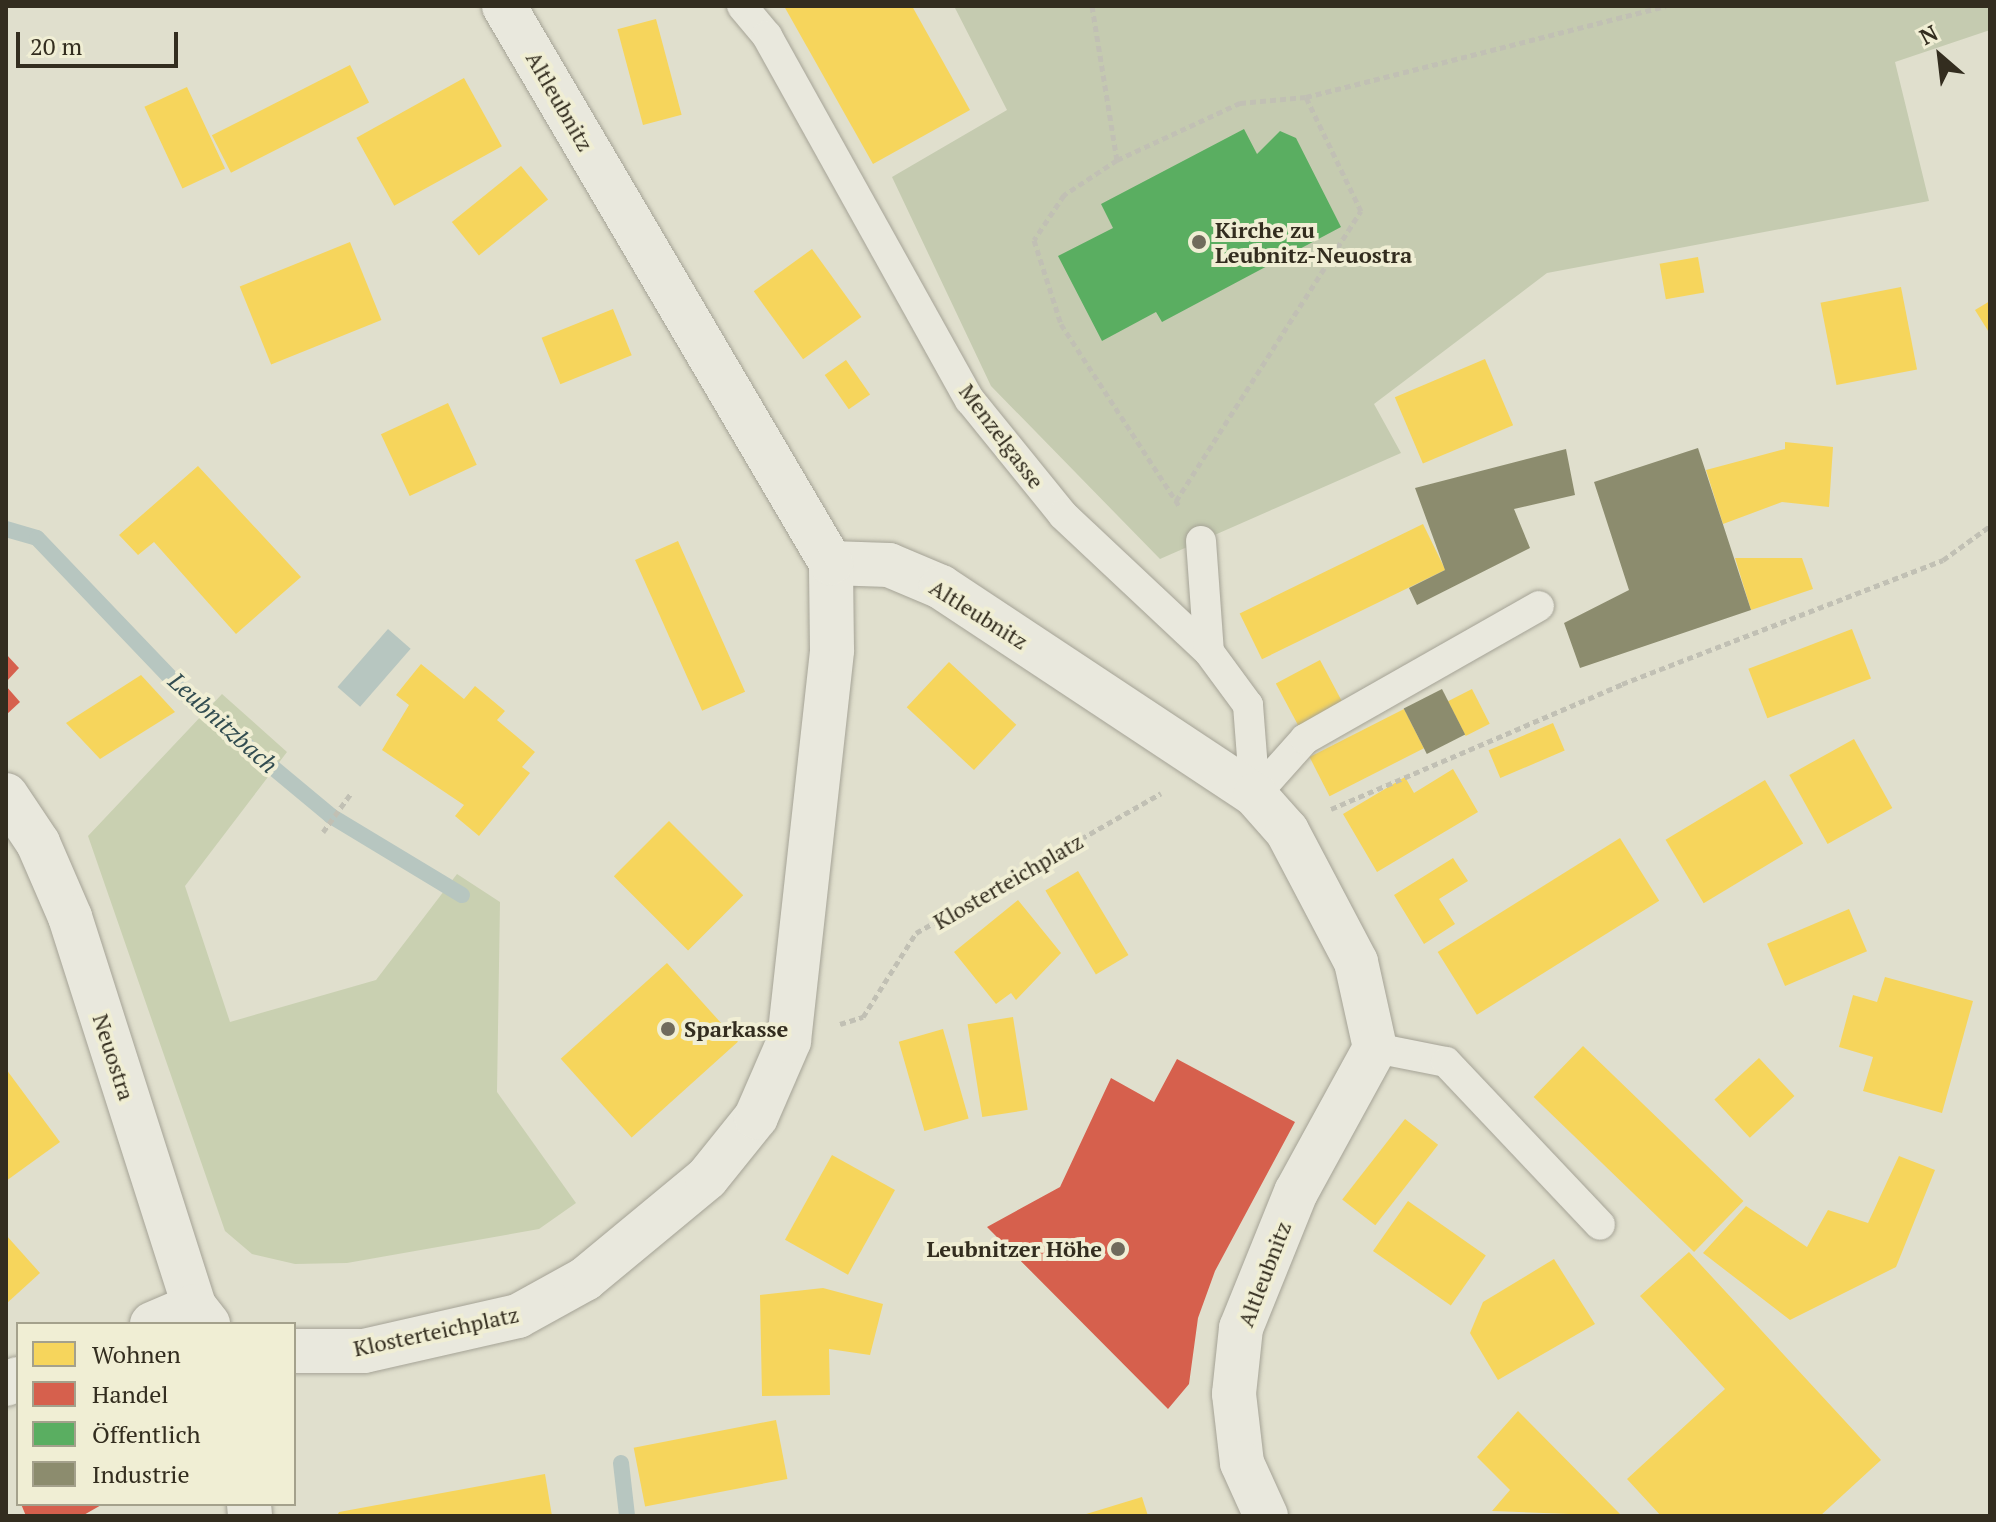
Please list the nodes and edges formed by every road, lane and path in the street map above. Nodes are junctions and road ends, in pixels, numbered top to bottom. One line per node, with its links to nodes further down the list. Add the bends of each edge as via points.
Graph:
1 (504, 6): 10 (street, Altleubnitz)
2 (742, 6): 12 (lane, Menzelgasse, via 767,36 970,400 1063,515)
3 (1092, 6): 6 (path)
4 (1666, 6): 5 (path)
5 (1306, 97): 6 (path, via 1240,103); 7 (path, via 1361,211)
6 (1117, 160): 7 (path, via 1064,195 1034,240 1061,324)
7 (1176, 501): 9 (path)
8 (1990, 526): 17 (path, via 1943,560 1622,684)
9 (1201, 541): 12 (lane)
10 (831, 563): 13 (street, Altleubnitz, via 889,565 941,587); 19 (street, Klosterteichplatz, via 832,650)
11 (1539, 606): 16 (lane, via 1305,739)
12 (1209, 652): 16 (lane, Menzelgasse, via 1248,705)
13 (1210, 763): 16 (street, Altleubnitz); 19 (path, Klosterteichplatz, via 916,933 863,1017)
14 (352, 792): 18 (path)
15 (6, 795): 22 (street, Neuostra, via 38,843 70,917)
16 (1255, 795): 20 (street, Altleubnitz, via 1287,831 1356,962)
17 (1339, 805)
18 (323, 832)
19 (789, 1041): 24 (street, Klosterteichplatz, via 756,1117 707,1178 585,1279 518,1316 364,1351)
20 (1375, 1048): 21 (lane, via 1446,1062); 25 (street, Altleubnitz, via 1296,1192 1241,1328 1234,1394 1242,1463)
21 (1600, 1225)
22 (201, 1315): 23 (street)
23 (163, 1322)
24 (296, 1351)
25 (1266, 1516)

